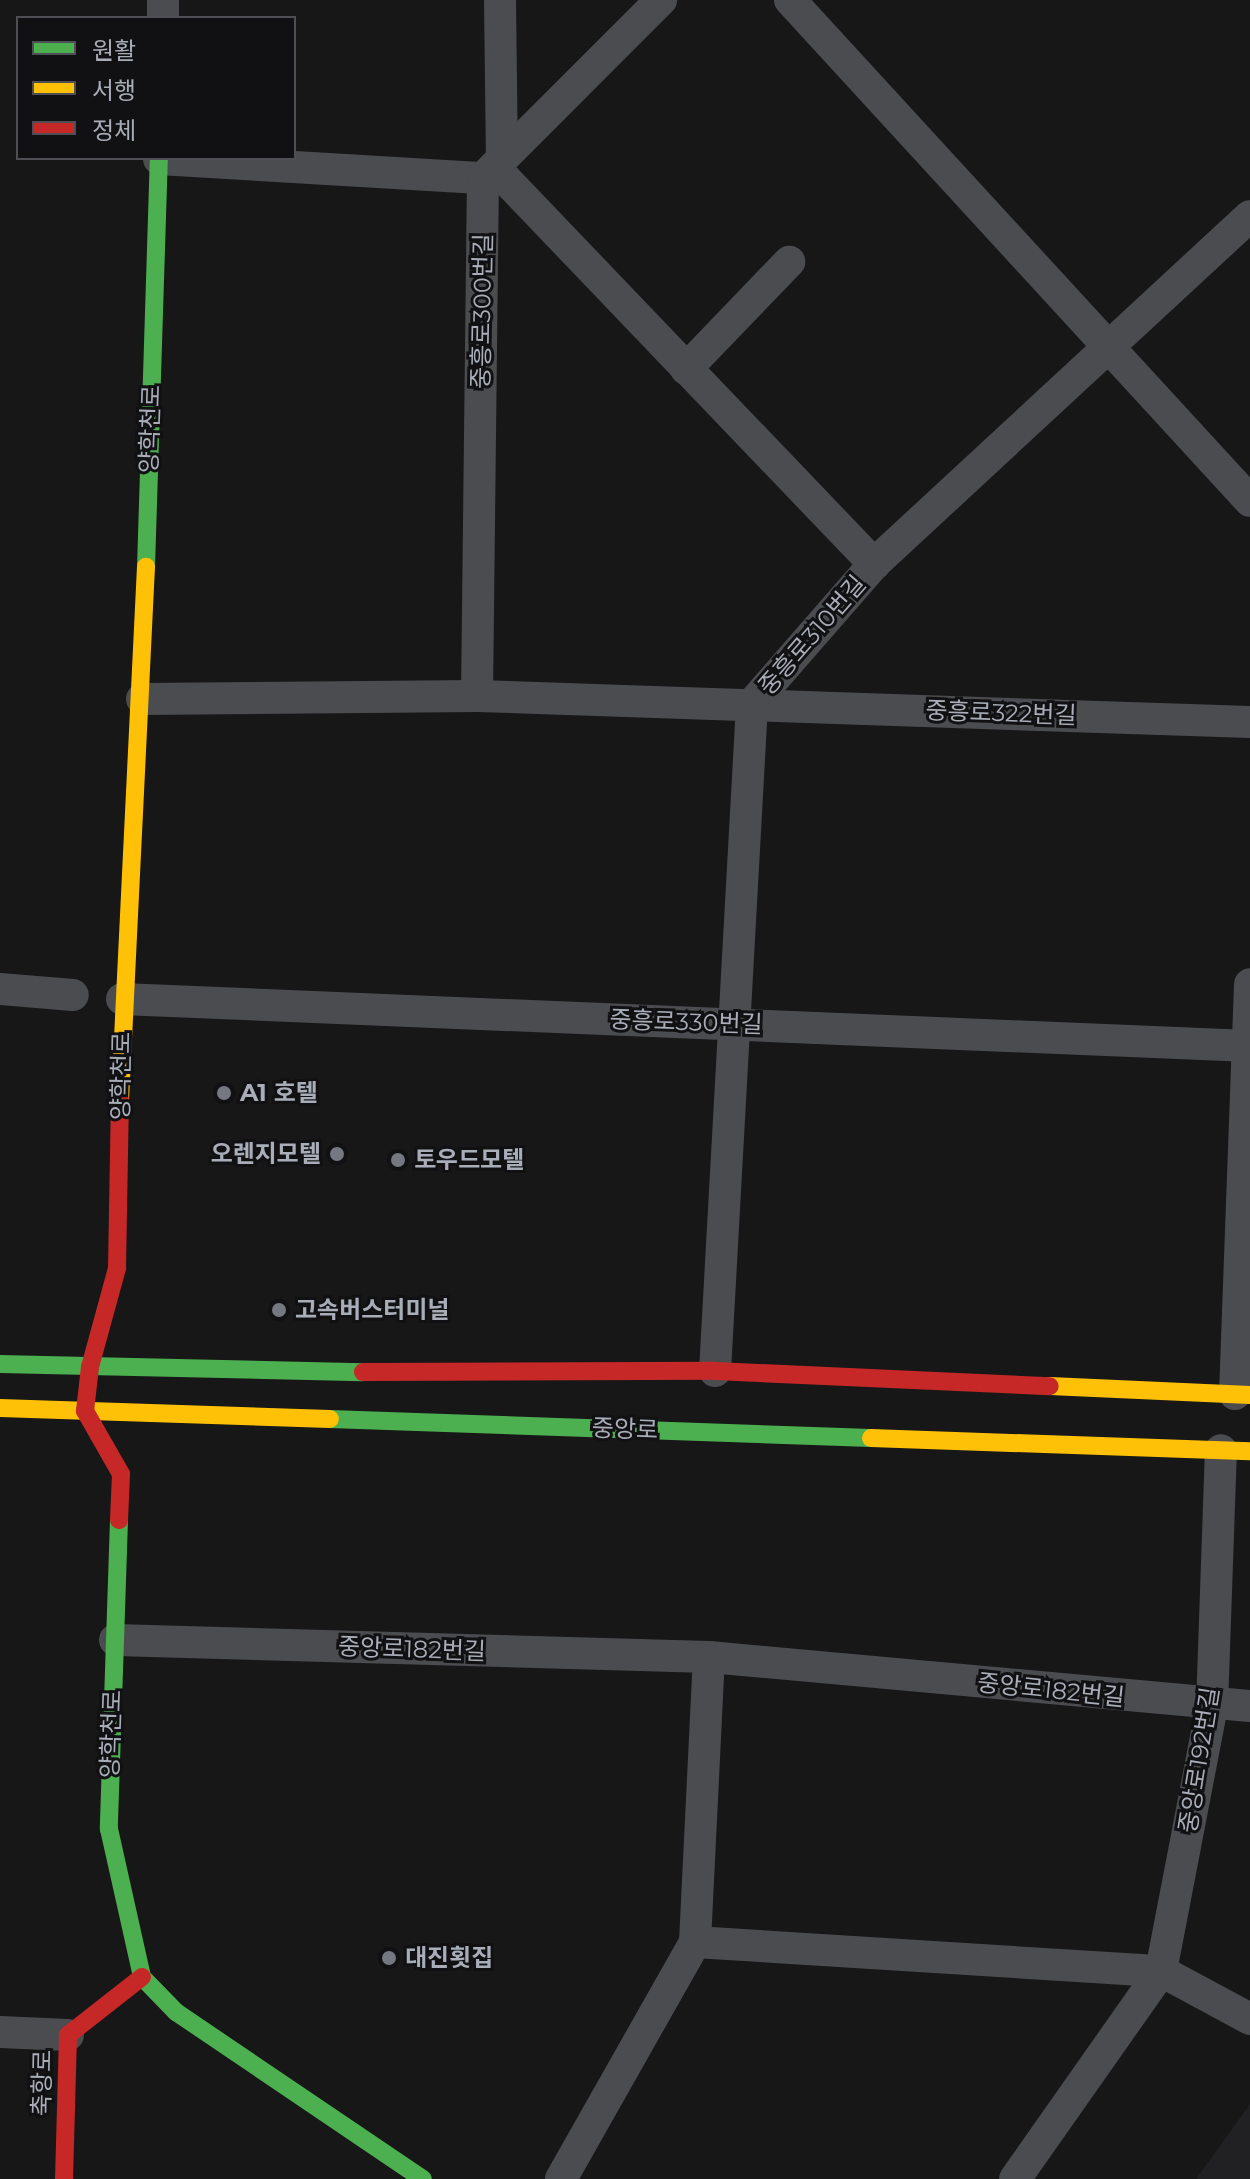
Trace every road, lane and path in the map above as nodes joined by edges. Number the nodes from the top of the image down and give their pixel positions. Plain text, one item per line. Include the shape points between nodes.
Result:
1 (500, 0) edge
2 (661, 0) edge
3 (790, 0) edge
4 (159, 160) edge
5 (226, 160) edge
6 (493, 168) junction
7 (1250, 216) edge
8 (789, 262) dead end
9 (1109, 348) junction
10 (686, 369) junction
11 (1250, 501) edge
12 (874, 564) junction
13 (477, 696) junction
14 (142, 699) junction
15 (752, 704) junction
16 (1250, 722) edge
17 (1250, 984) edge
18 (0, 989) edge
19 (73, 995) dead end
20 (122, 999) junction
21 (730, 1023) junction
22 (1248, 1046) edge
23 (0, 1364) edge
24 (90, 1367) junction
25 (715, 1371) junction
26 (1242, 1394) edge
27 (0, 1408) edge
28 (85, 1411) junction
29 (1236, 1451) edge
30 (115, 1640) junction
31 (709, 1657) junction
32 (1212, 1706) junction
33 (1250, 1706) edge
34 (695, 1942) junction
35 (1161, 1971) junction
36 (142, 1977) junction
37 (1250, 2019) edge
38 (0, 2032) edge
39 (68, 2035) junction
40 (64, 2179) edge
41 (423, 2179) edge
42 (561, 2179) edge
43 (1015, 2179) edge

1 - 6 street, 중흥로300번길
2 - 6 street
3 - 9 street
4 - 14 main road, 양학천로
5 - 6 street
6 - 10 street
6 - 13 street, 중흥로300번길
7 - 9 street, 중흥로310번길
8 - 10 street
9 - 11 street
9 - 12 street, 중흥로310번길
10 - 12 street
12 - 15 street, 중흥로310번길
13 - 14 street, 중흥로310번길
13 - 15 street, 중흥로310번길
14 - 20 main road, 양학천로
15 - 16 street, 중흥로322번길
15 - 21 street
17 - 22 street
18 - 19 street
20 - 21 street, 중흥로330번길
20 - 24 main road, 양학천로 via 117,1268
21 - 22 street, 중흥로330번길
21 - 25 street
22 - 26 street
23 - 24 main road
24 - 25 main road via 191,1372
24 - 28 main road, 양학천로
25 - 26 main road
27 - 28 main road, 중앙로
28 - 29 main road, 중앙로
28 - 30 main road, 양학천로 via 121,1474
29 - 32 street, 중앙로192번길
30 - 31 street, 중앙로182번길
30 - 36 main road, 양학천로 via 109,1829
31 - 32 street, 중앙로182번길
31 - 34 street
32 - 33 street, 중앙로182번길
32 - 35 street, 중앙로192번길
34 - 35 street
34 - 42 street
35 - 37 street
35 - 43 street, 중앙로192번길
36 - 39 main road, 축항로
36 - 41 main road via 176,2012
38 - 39 street
39 - 40 main road, 축항로

